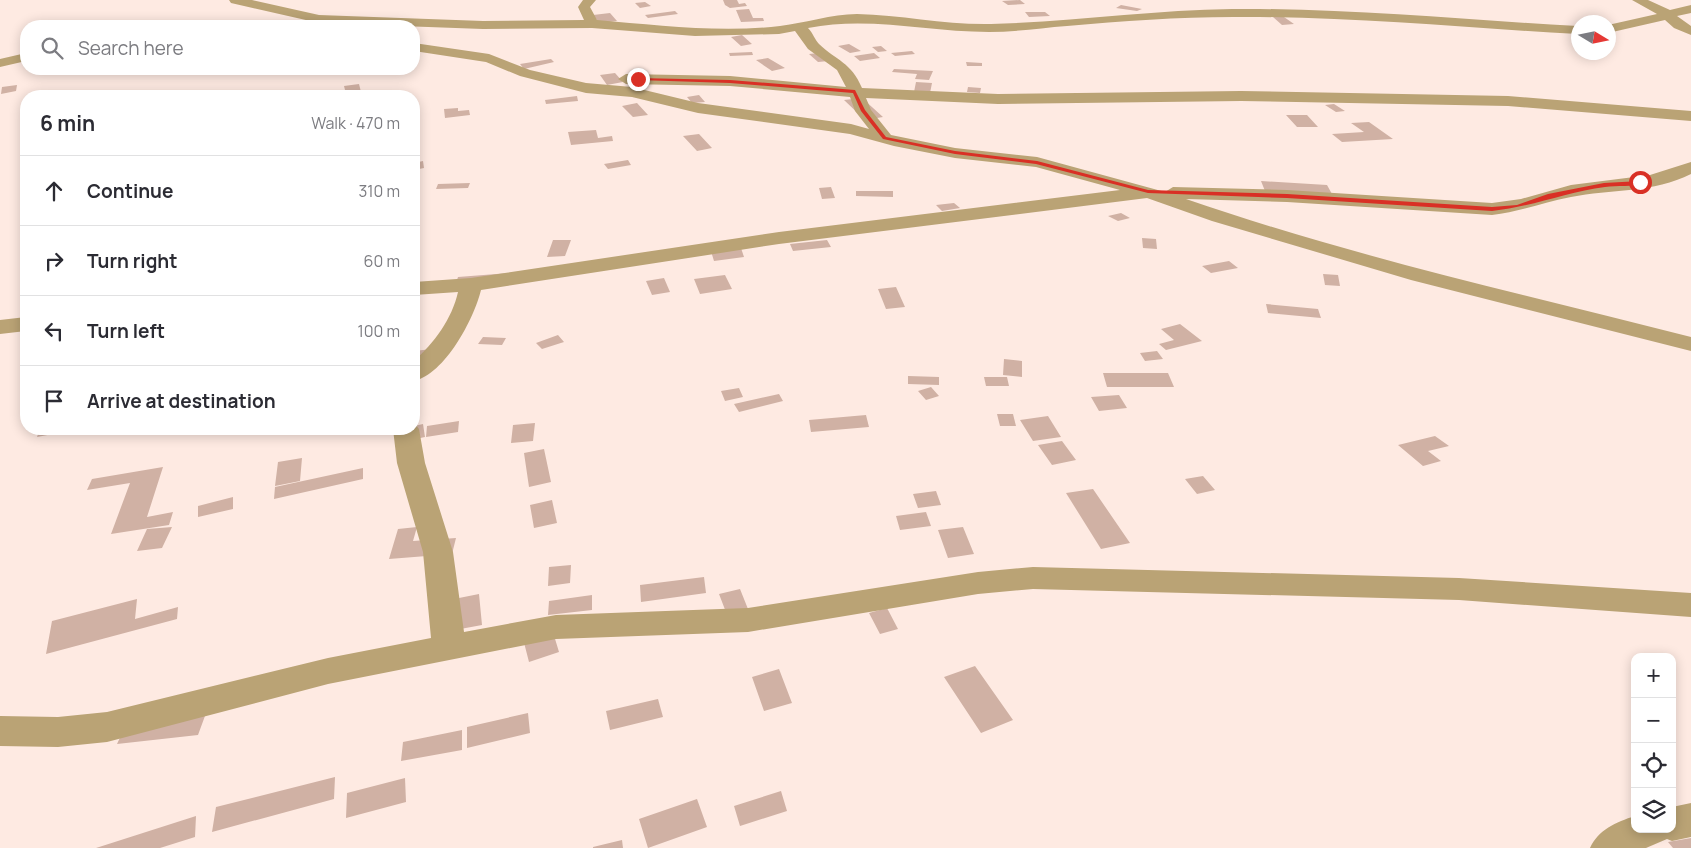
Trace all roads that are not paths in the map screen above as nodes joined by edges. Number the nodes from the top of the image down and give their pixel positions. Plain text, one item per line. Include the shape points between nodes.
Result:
1 (235, 0) edge
2 (590, 0) edge
3 (1638, 0) edge
4 (1150, 2) dead end
5 (867, 6) dead end
6 (1691, 8) edge
7 (1666, 13) junction
8 (1155, 16) junction
9 (834, 19) junction
10 (314, 20) edge
11 (420, 24) edge
12 (592, 24) junction
13 (798, 26) junction
14 (1616, 28) edge
15 (1571, 30) edge
16 (1691, 31) edge
17 (420, 48) edge
18 (20, 58) edge
19 (0, 63) edge
20 (543, 78) junction
21 (855, 92) junction
22 (1691, 116) edge
23 (885, 138) junction
24 (1691, 167) edge
25 (1148, 192) junction
26 (471, 285) junction
27 (420, 288) edge
28 (20, 325) edge
29 (0, 327) edge
30 (1691, 344) edge
31 (420, 368) edge
32 (407, 435) edge
33 (1691, 605) edge
34 (449, 646) junction
35 (0, 731) edge
36 (1691, 820) edge
37 (1676, 823) edge
38 (1637, 833) edge
39 (1610, 848) edge

1 - 10 street
2 - 12 street via 584,7
3 - 7 street
4 - 8 street
5 - 9 street
6 - 7 street
7 - 14 street
7 - 16 street
8 - 9 street via 989,28 882,19
8 - 15 street via 1232,13 1368,15
9 - 13 street
11 - 12 street
12 - 13 street via 696,32 752,32
13 - 21 street via 813,46 849,75
17 - 20 street via 490,58
18 - 19 street
20 - 21 street via 721,81
20 - 23 street via 586,88 653,96 698,108 851,129
21 - 22 street via 998,99 1231,96 1508,101
21 - 23 street via 863,111
23 - 25 street via 955,152 1037,162
24 - 25 street via 1671,176 1604,185 1548,196 1518,207 1492,209 1287,196
25 - 26 street via 779,238
25 - 30 street via 1219,217 1419,275
26 - 27 street
26 - 31 street via 464,308 442,347
28 - 29 street
32 - 34 street via 410,463 438,552
33 - 34 street via 1459,589 1033,578 968,584 748,620 556,627
34 - 35 street via 328,671 106,727 58,732
36 - 37 street
38 - 39 street

